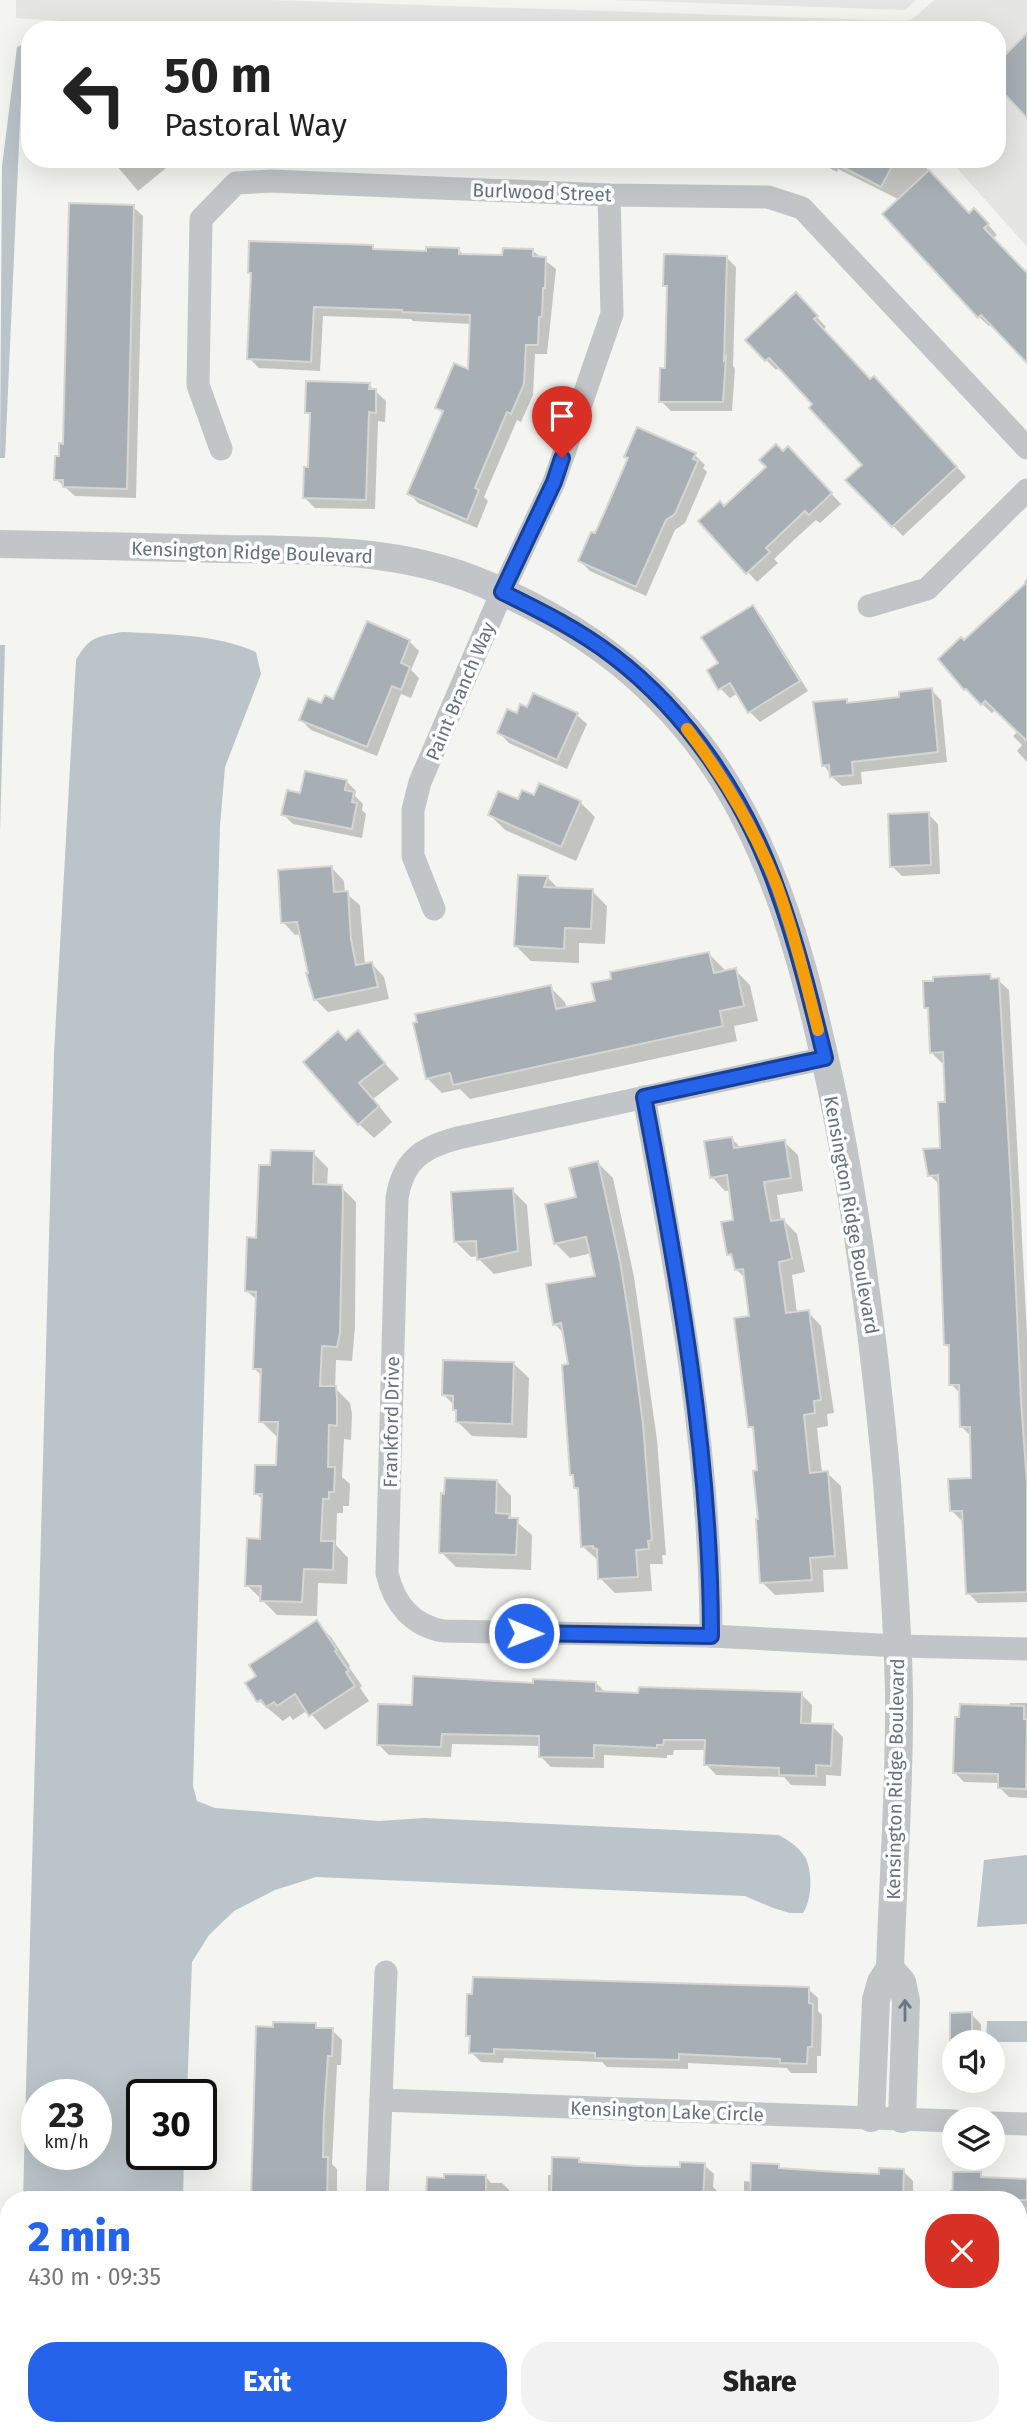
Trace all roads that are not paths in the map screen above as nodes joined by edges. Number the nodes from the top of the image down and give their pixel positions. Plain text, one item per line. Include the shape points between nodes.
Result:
1 (609, 195) junction
2 (1027, 448) edge
3 (221, 449) dead end
4 (1027, 489) edge
5 (0, 544) edge
6 (502, 592) junction
7 (869, 606) dead end
8 (434, 909) dead end
9 (825, 1058) junction
10 (644, 1097) junction
11 (711, 1636) junction
12 (898, 1646) junction
13 (1027, 1649) edge
14 (890, 1968) junction
15 (386, 1972) dead end
16 (381, 2100) junction
17 (871, 2118) junction
18 (902, 2119) junction
19 (942, 2121) edge
20 (1005, 2123) edge
21 (1027, 2124) edge
22 (377, 2191) edge

1 - 2 street, Burlwood Street via 768,197 802,208
1 - 3 street, Burlwood Street via 236,183 201,219 198,385
1 - 6 street, Paint Branch Way via 612,314 554,482
4 - 7 street via 927,589
5 - 6 street, Kensington Ridge Boulevard via 324,550 420,563
6 - 8 street, Paint Branch Way via 420,782 413,810 413,856
6 - 9 street, Kensington Ridge Boulevard via 564,623 612,655 660,699 705,753 745,818 777,886
9 - 10 street, Frankford Drive
9 - 12 street, Kensington Ridge Boulevard via 873,1340
10 - 11 street via 682,1298 699,1431
10 - 11 street, Frankford Drive via 448,1141 420,1153 401,1177 387,1573 401,1606 431,1629
11 - 12 street, Frankford Drive
12 - 13 street
12 - 14 street, Kensington Ridge Boulevard
14 - 17 street, Kensington Ridge Boulevard via 876,2000
18 -> 14 street, Kensington Ridge Boulevard via 906,2001 902,1982
15 - 16 street
16 - 17 street, Kensington Lake Circle
16 - 22 street
17 - 18 street, Kensington Lake Circle
18 - 19 street, Kensington Lake Circle
20 - 21 street

